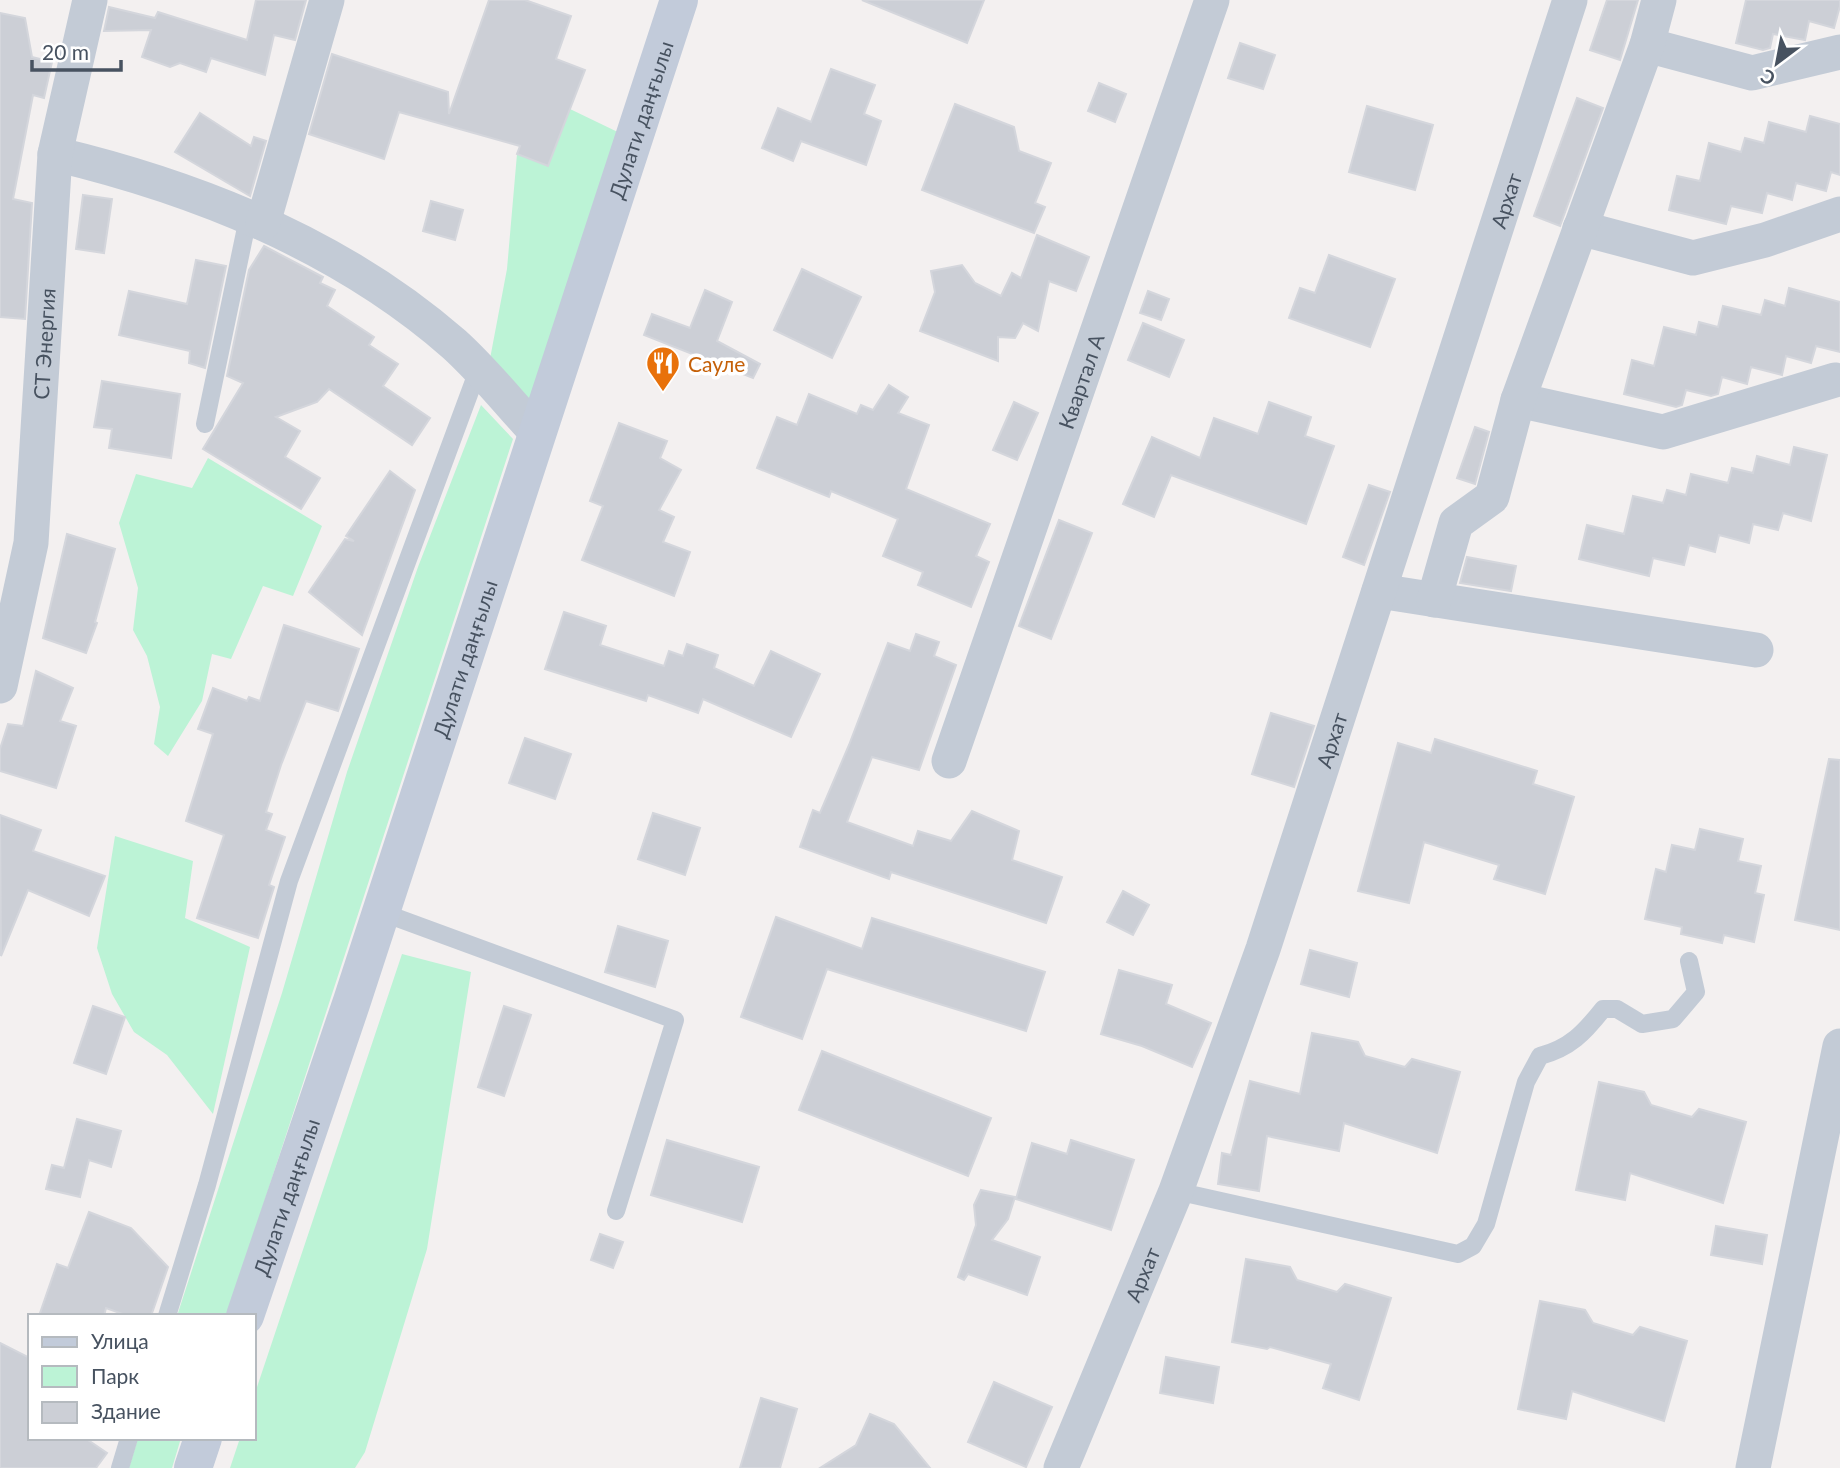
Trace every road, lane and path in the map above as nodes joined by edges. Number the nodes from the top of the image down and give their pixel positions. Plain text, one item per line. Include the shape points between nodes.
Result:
1 (90, 0) edge
2 (327, 0) edge
3 (679, 0) edge
4 (1212, 0) edge
5 (1570, 0) edge
6 (1659, 0) edge
7 (1647, 45) junction
8 (1840, 52) edge
9 (55, 154) junction
10 (1840, 214) edge
11 (256, 220) junction
12 (1580, 228) junction
13 (478, 370) junction
14 (1835, 380) dead end
15 (1518, 400) junction
16 (205, 424) dead end
17 (537, 433) junction
18 (1378, 591) junction
19 (1434, 600) junction
20 (1756, 650) dead end
21 (0, 687) edge
22 (948, 761) dead end
23 (381, 912) junction
24 (1689, 961) dead end
25 (1840, 1046) edge
26 (1176, 1191) junction
27 (616, 1211) dead end
28 (168, 1314) edge
29 (245, 1314) edge
30 (128, 1440) edge
31 (202, 1440) edge
32 (120, 1468) edge
33 (193, 1468) edge
34 (1061, 1468) edge
35 (1754, 1468) edge

1 - 9 street, СТ Энергия
2 - 11 street
3 - 17 main road, Дулати даңғылы
4 - 22 street, Квартал А
5 - 18 street, Архат
6 - 7 street
7 - 8 street via 1752,73
7 - 12 street
9 - 11 street via 130,172
9 - 21 street, СТ Энергия via 31,542
10 - 12 street via 1693,258
11 - 13 street via 369,279 454,345
11 - 16 lane
12 - 15 street
13 - 17 street
13 - 28 lane via 289,881
14 - 15 street via 1663,432
15 - 19 street via 1492,497 1456,523
17 - 23 main road, Дулати даңғылы
18 - 19 street
18 - 26 street, Архат via 1263,948
19 - 20 street
23 - 27 lane via 676,1020
23 - 29 main road, Дулати даңғылы
24 - 26 lane via 1696,992 1673,1019 1642,1024 1617,1009 1603,1009 1579,1039 1540,1056 1526,1082 1486,1224 1473,1246 1458,1254
25 - 35 street
26 - 34 street, Архат
30 - 32 lane
31 - 33 main road

